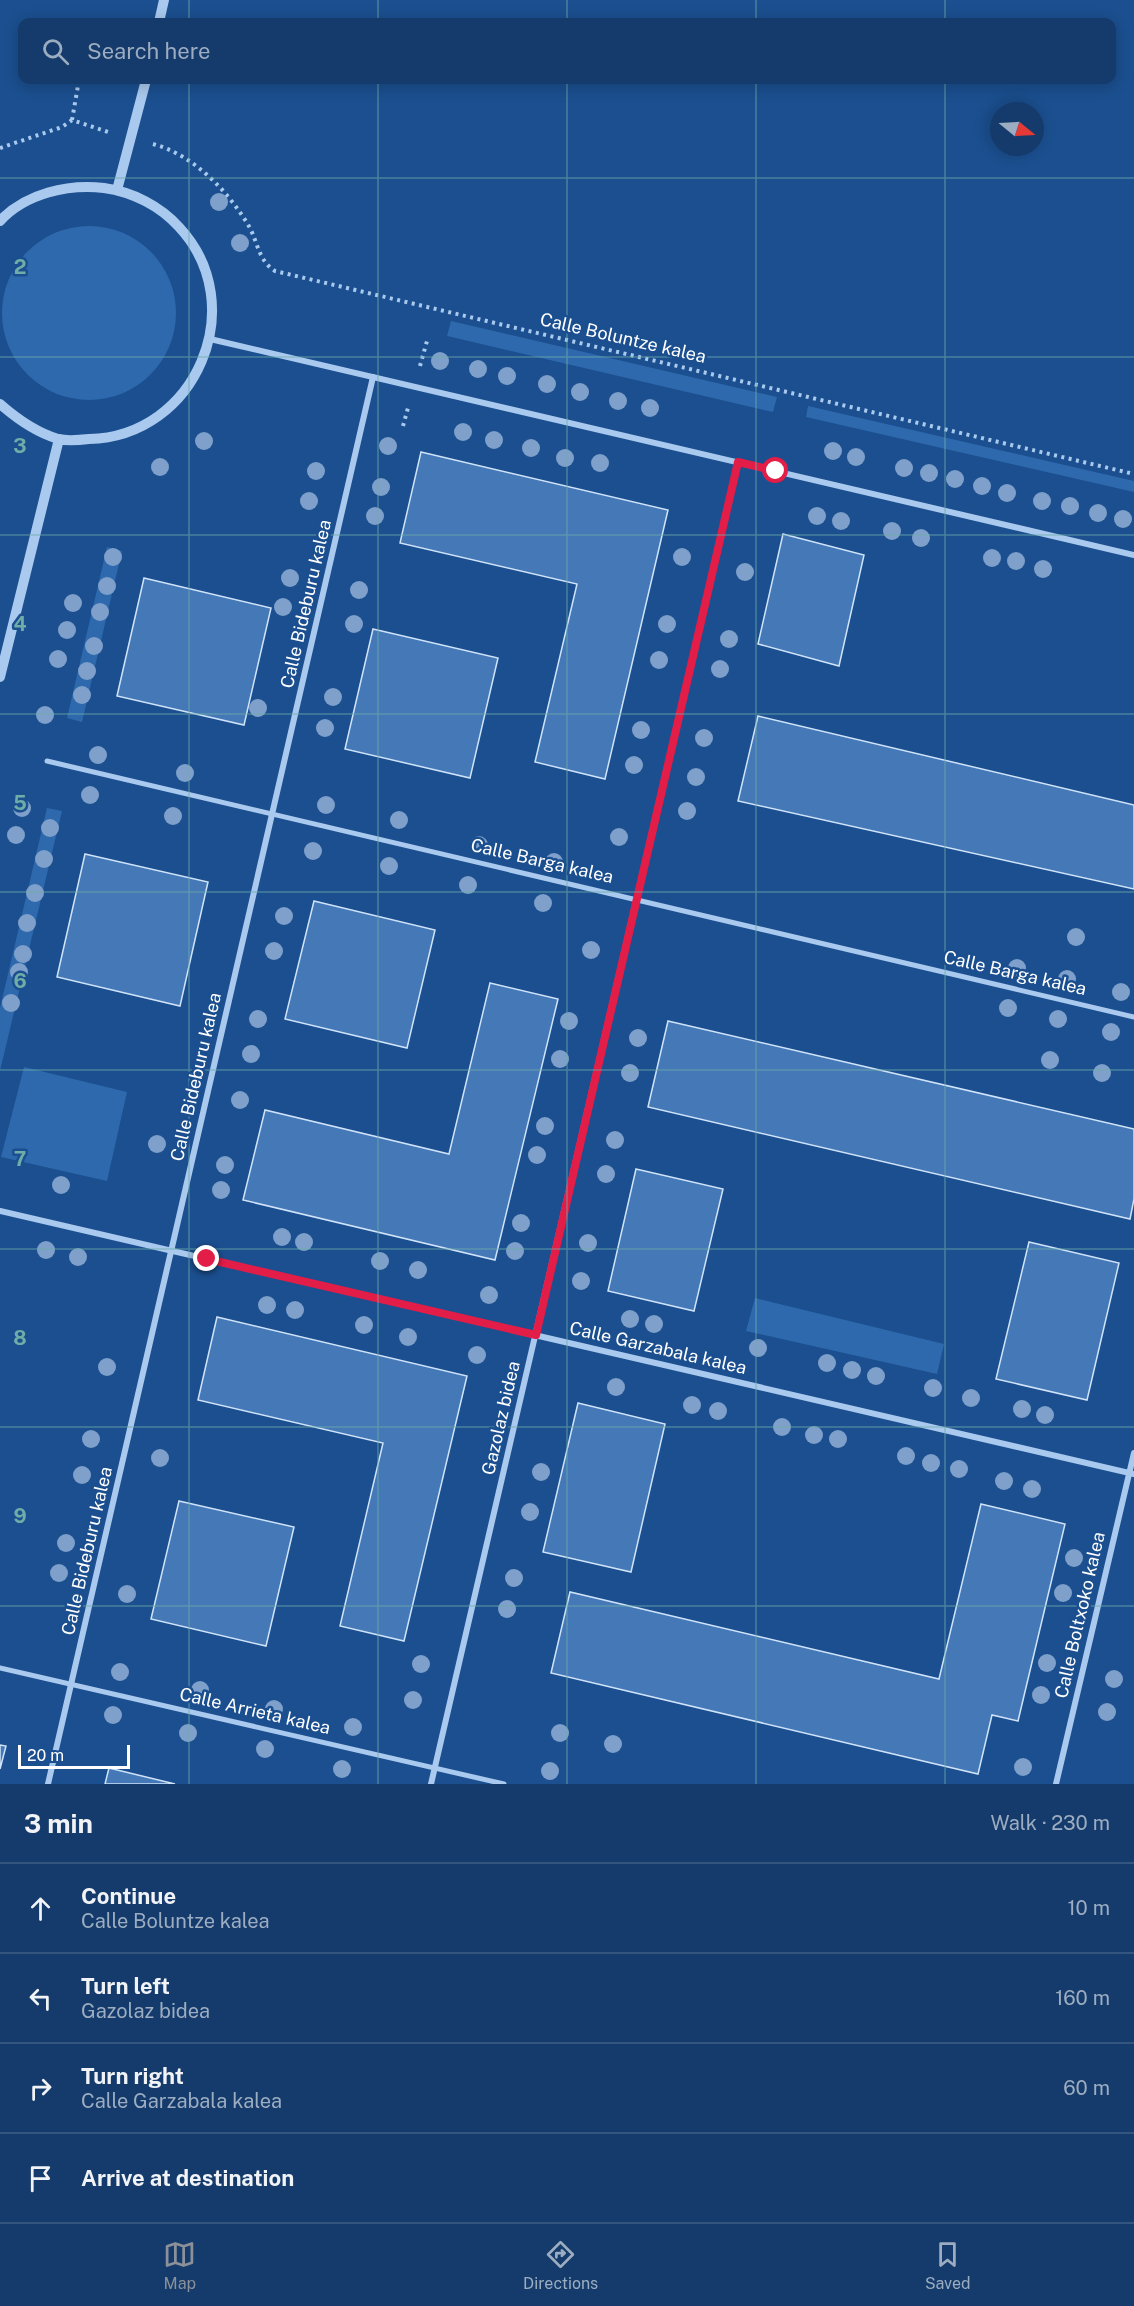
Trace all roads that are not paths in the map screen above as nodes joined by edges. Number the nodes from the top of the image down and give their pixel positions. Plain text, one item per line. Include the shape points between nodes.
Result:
1 (164, 0) edge
2 (160, 18) edge
3 (145, 84) edge
4 (117, 190) junction
5 (0, 221) edge
6 (210, 339) junction
7 (373, 377) junction
8 (0, 404) edge
9 (59, 439) junction
10 (738, 462) junction
11 (1134, 555) edge
12 (0, 677) edge
13 (47, 761) dead end
14 (272, 813) junction
15 (636, 899) junction
16 (1134, 1017) edge
17 (0, 1210) edge
18 (172, 1250) junction
19 (536, 1335) junction
20 (1134, 1453) edge
21 (1132, 1474) edge
22 (0, 1668) edge
23 (72, 1684) junction
24 (435, 1768) junction
25 (48, 1784) edge
26 (431, 1784) edge
27 (504, 1784) edge
28 (1056, 1784) edge

1 - 2 street
3 - 4 street
4 - 5 street via 84,186 47,192 25,202
4 - 6 street via 153,205 188,237 209,281 213,311
6 - 7 street
6 - 9 street via 197,376 170,408 121,435
7 - 10 street
7 - 14 street, Calle Bideburu kalea
8 - 9 street via 19,421
9 - 12 street
10 - 11 street
10 - 15 street, Gazolaz bidea
13 - 14 street, Calle Barga kalea
14 - 15 street, Calle Barga kalea
14 - 18 street, Calle Bideburu kalea
15 - 16 street, Calle Barga kalea
15 - 19 street, Gazolaz bidea
17 - 18 street, Calle Garzabala kalea
18 - 19 street, Calle Garzabala kalea
18 - 23 street, Calle Bideburu kalea
19 - 21 street, Calle Garzabala kalea
19 - 24 street, Gazolaz bidea
20 - 21 street, Calle Boltxoko kalea
21 - 28 street, Calle Boltxoko kalea
22 - 23 street, Calle Arrieta kalea
23 - 24 street, Calle Arrieta kalea
23 - 25 street, Calle Bideburu kalea
24 - 26 street, Gazolaz bidea
24 - 27 street, Calle Arrieta kalea

